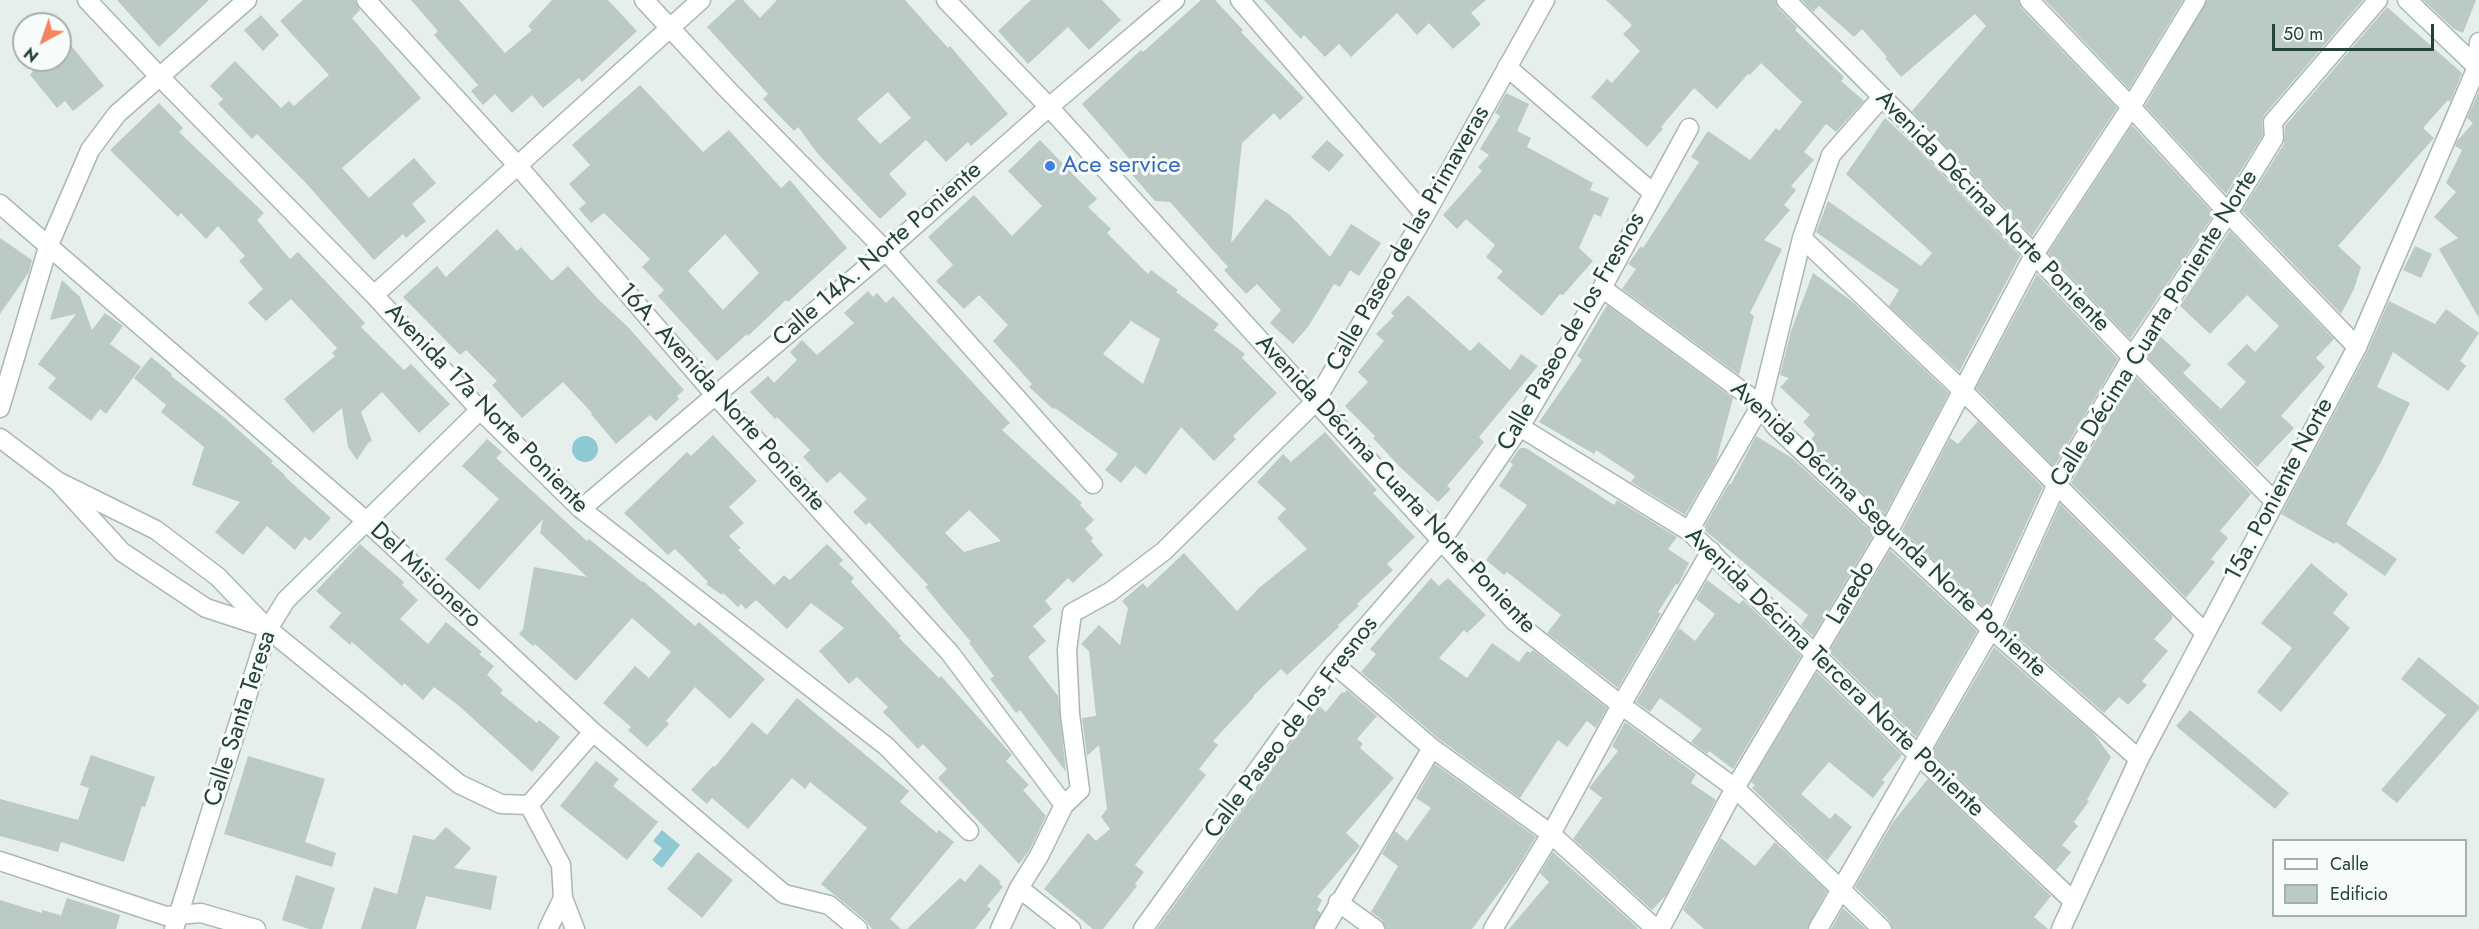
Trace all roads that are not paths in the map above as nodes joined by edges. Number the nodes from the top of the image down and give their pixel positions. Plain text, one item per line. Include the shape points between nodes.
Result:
1 (87, 0) edge
2 (247, 0) edge
3 (366, 0) edge
4 (644, 0) edge
5 (701, 0) edge
6 (946, 0) edge
7 (1175, 0) edge
8 (1240, 0) edge
9 (1545, 0) edge
10 (1786, 0) edge
11 (2029, 0) edge
12 (2196, 0) edge
13 (2378, 0) edge
14 (2407, 0) edge
15 (669, 28) junction
16 (2479, 42) edge
17 (1507, 67) junction
18 (2477, 67) junction
19 (159, 76) junction
20 (1882, 97) junction
21 (2131, 106) junction
22 (1049, 107) junction
23 (1689, 128) dead end
24 (518, 166) junction
25 (1653, 193) junction
26 (0, 204) edge
27 (2228, 213) junction
28 (1425, 215) junction
29 (1802, 238) junction
30 (48, 247) junction
31 (886, 251) junction
32 (2035, 253) junction
33 (1602, 288) junction
34 (374, 295) junction
35 (2357, 347) junction
36 (2132, 357) junction
37 (1964, 392) junction
38 (715, 395) junction
39 (1316, 402) junction
40 (1761, 405) junction
41 (0, 408) edge
42 (480, 410) junction
43 (1520, 427) junction
44 (0, 438) edge
45 (57, 481) junction
46 (1093, 484) dead end
47 (2056, 486) junction
48 (2274, 501) junction
49 (581, 509) junction
50 (365, 520) junction
51 (1689, 531) junction
52 (1888, 532) junction
53 (1442, 540) junction
54 (1711, 551) junction
55 (268, 629) junction
56 (1991, 629) junction
57 (2204, 632) junction
58 (1816, 653) junction
59 (1334, 664) junction
60 (1622, 705) junction
61 (593, 732) junction
62 (1432, 748) junction
63 (1917, 754) junction
64 (2139, 759) junction
65 (1735, 788) junction
66 (530, 805) junction
67 (1064, 805) junction
68 (969, 831) dead end
69 (1551, 834) junction
70 (0, 861) edge
71 (1019, 888) junction
72 (1841, 891) junction
73 (563, 898) junction
74 (2072, 900) junction
75 (1338, 902) junction
76 (177, 922) edge
77 (256, 929) edge
78 (548, 929) edge
79 (575, 929) edge
80 (858, 929) edge
81 (1000, 929) edge
82 (1071, 929) edge
83 (1143, 929) edge
84 (1324, 929) edge
85 (1375, 929) edge
86 (1493, 929) edge
87 (1658, 929) edge
88 (1818, 929) edge
89 (1882, 929) edge
90 (2061, 929) edge

1 - 19 street, Avenida 17a Norte Poniente
2 - 19 street
3 - 24 street, 16A. Avenida Norte Poniente
4 - 15 street
5 - 15 street
6 - 22 street, Avenida Décima Cuarta Norte Poniente
7 - 22 street, Calle 14A. Norte Poniente
8 - 28 street
9 - 17 street, Calle Paseo de las Primaveras
10 - 20 street, Avenida Décima Norte Poniente
11 - 21 street
12 - 21 street, Laredo
13 - 27 street, Calle Décima Cuarta Poniente Norte via 2273,122 2274,138
14 - 18 street
15 - 24 street
15 - 31 street
16 - 18 street, 15a. Poniente Norte
17 - 25 street
17 - 28 street, Calle Paseo de las Primaveras
18 - 35 street, 15a. Poniente Norte
19 - 30 street via 117,114 90,150
19 - 34 street, Avenida 17a Norte Poniente
20 - 29 street via 1831,155
20 - 32 street, Avenida Décima Norte Poniente
21 - 27 street
21 - 32 street, Laredo
22 - 31 street, Calle 14A. Norte Poniente
22 - 39 street, Avenida Décima Cuarta Norte Poniente
23 - 25 street, Calle Paseo de los Fresnos
24 - 34 street
24 - 38 street, 16A. Avenida Norte Poniente
25 - 33 street, Calle Paseo de los Fresnos
26 - 30 street, Del Misionero
27 - 35 street
27 - 36 street, Calle Décima Cuarta Poniente Norte
28 - 39 street, Calle Paseo de las Primaveras
29 - 37 street
29 - 40 street
30 - 41 street
30 - 50 street, Del Misionero
31 - 38 street, Calle 14A. Norte Poniente
31 - 46 street
32 - 36 street, Avenida Décima Norte Poniente
32 - 37 street, Laredo
33 - 40 street, Avenida Décima Segunda Norte Poniente
33 - 43 street, Calle Paseo de los Fresnos
34 - 42 street, Avenida 17a Norte Poniente
35 - 48 street, 15a. Poniente Norte
36 - 47 street, Calle Décima Cuarta Poniente Norte
36 - 48 street, Avenida Décima Norte Poniente
37 - 47 street
37 - 52 street, Laredo
38 - 49 street, Calle 14A. Norte Poniente
38 - 67 street, 16A. Avenida Norte Poniente via 950,653
39 - 53 street, Avenida Décima Cuarta Norte Poniente
39 - 67 street, Calle Paseo de las Primaveras via 1164,551 1110,592 1072,613 1067,650 1080,790
40 - 51 street
40 - 52 street, Avenida Décima Segunda Norte Poniente via 1775,426
42 - 49 street, Avenida 17a Norte Poniente
42 - 50 street, Calle Santa Teresa
43 - 51 street, Avenida Décima Tercera Norte Poniente
43 - 53 street, Calle Paseo de los Fresnos
44 - 45 street
45 - 55 street via 156,530 218,577
45 - 55 street via 122,552 206,608
47 - 56 street, Calle Décima Cuarta Poniente Norte
47 - 57 street
48 - 57 street, 15a. Poniente Norte
49 - 68 street, Avenida 17a Norte Poniente via 886,746
50 - 55 street, Calle Santa Teresa via 286,600
50 - 61 street, Del Misionero
51 - 54 street, Avenida Décima Tercera Norte Poniente
52 - 56 street, Avenida Décima Segunda Norte Poniente
52 - 58 street, Laredo
53 - 59 street, Calle Paseo de los Fresnos
53 - 60 street, Avenida Décima Cuarta Norte Poniente via 1514,621
54 - 58 street, Avenida Décima Tercera Norte Poniente
54 - 60 street
55 - 66 street via 459,783 501,804
55 - 76 street, Calle Santa Teresa
56 - 63 street, Calle Décima Cuarta Poniente Norte
56 - 64 street, Avenida Décima Segunda Norte Poniente
57 - 64 street, 15a. Poniente Norte
58 - 63 street, Avenida Décima Tercera Norte Poniente
58 - 65 street, Laredo
59 - 62 street
59 - 83 street, Calle Paseo de los Fresnos
60 - 65 street, Avenida Décima Cuarta Norte Poniente
60 - 69 street
61 - 66 street
61 - 80 street, Del Misionero via 784,894 829,905
62 - 69 street
62 - 75 street
63 - 72 street, Calle Décima Cuarta Poniente Norte
63 - 74 street, Avenida Décima Tercera Norte Poniente
64 - 74 street, 15a. Poniente Norte
65 - 72 street, Avenida Décima Cuarta Norte Poniente
65 - 87 street, Laredo
66 - 73 street via 561,865
67 - 71 street, Calle Paseo de las Primaveras
69 - 86 street
69 - 87 street
70 - 76 street
71 - 81 street, Calle Paseo de las Primaveras
71 - 82 street
72 - 88 street, Calle Décima Cuarta Poniente Norte
72 - 89 street, Avenida Décima Cuarta Norte Poniente
73 - 78 street
73 - 79 street
74 - 90 street, 15a. Poniente Norte
75 - 84 street
75 - 85 street
76 - 77 street via 201,913

